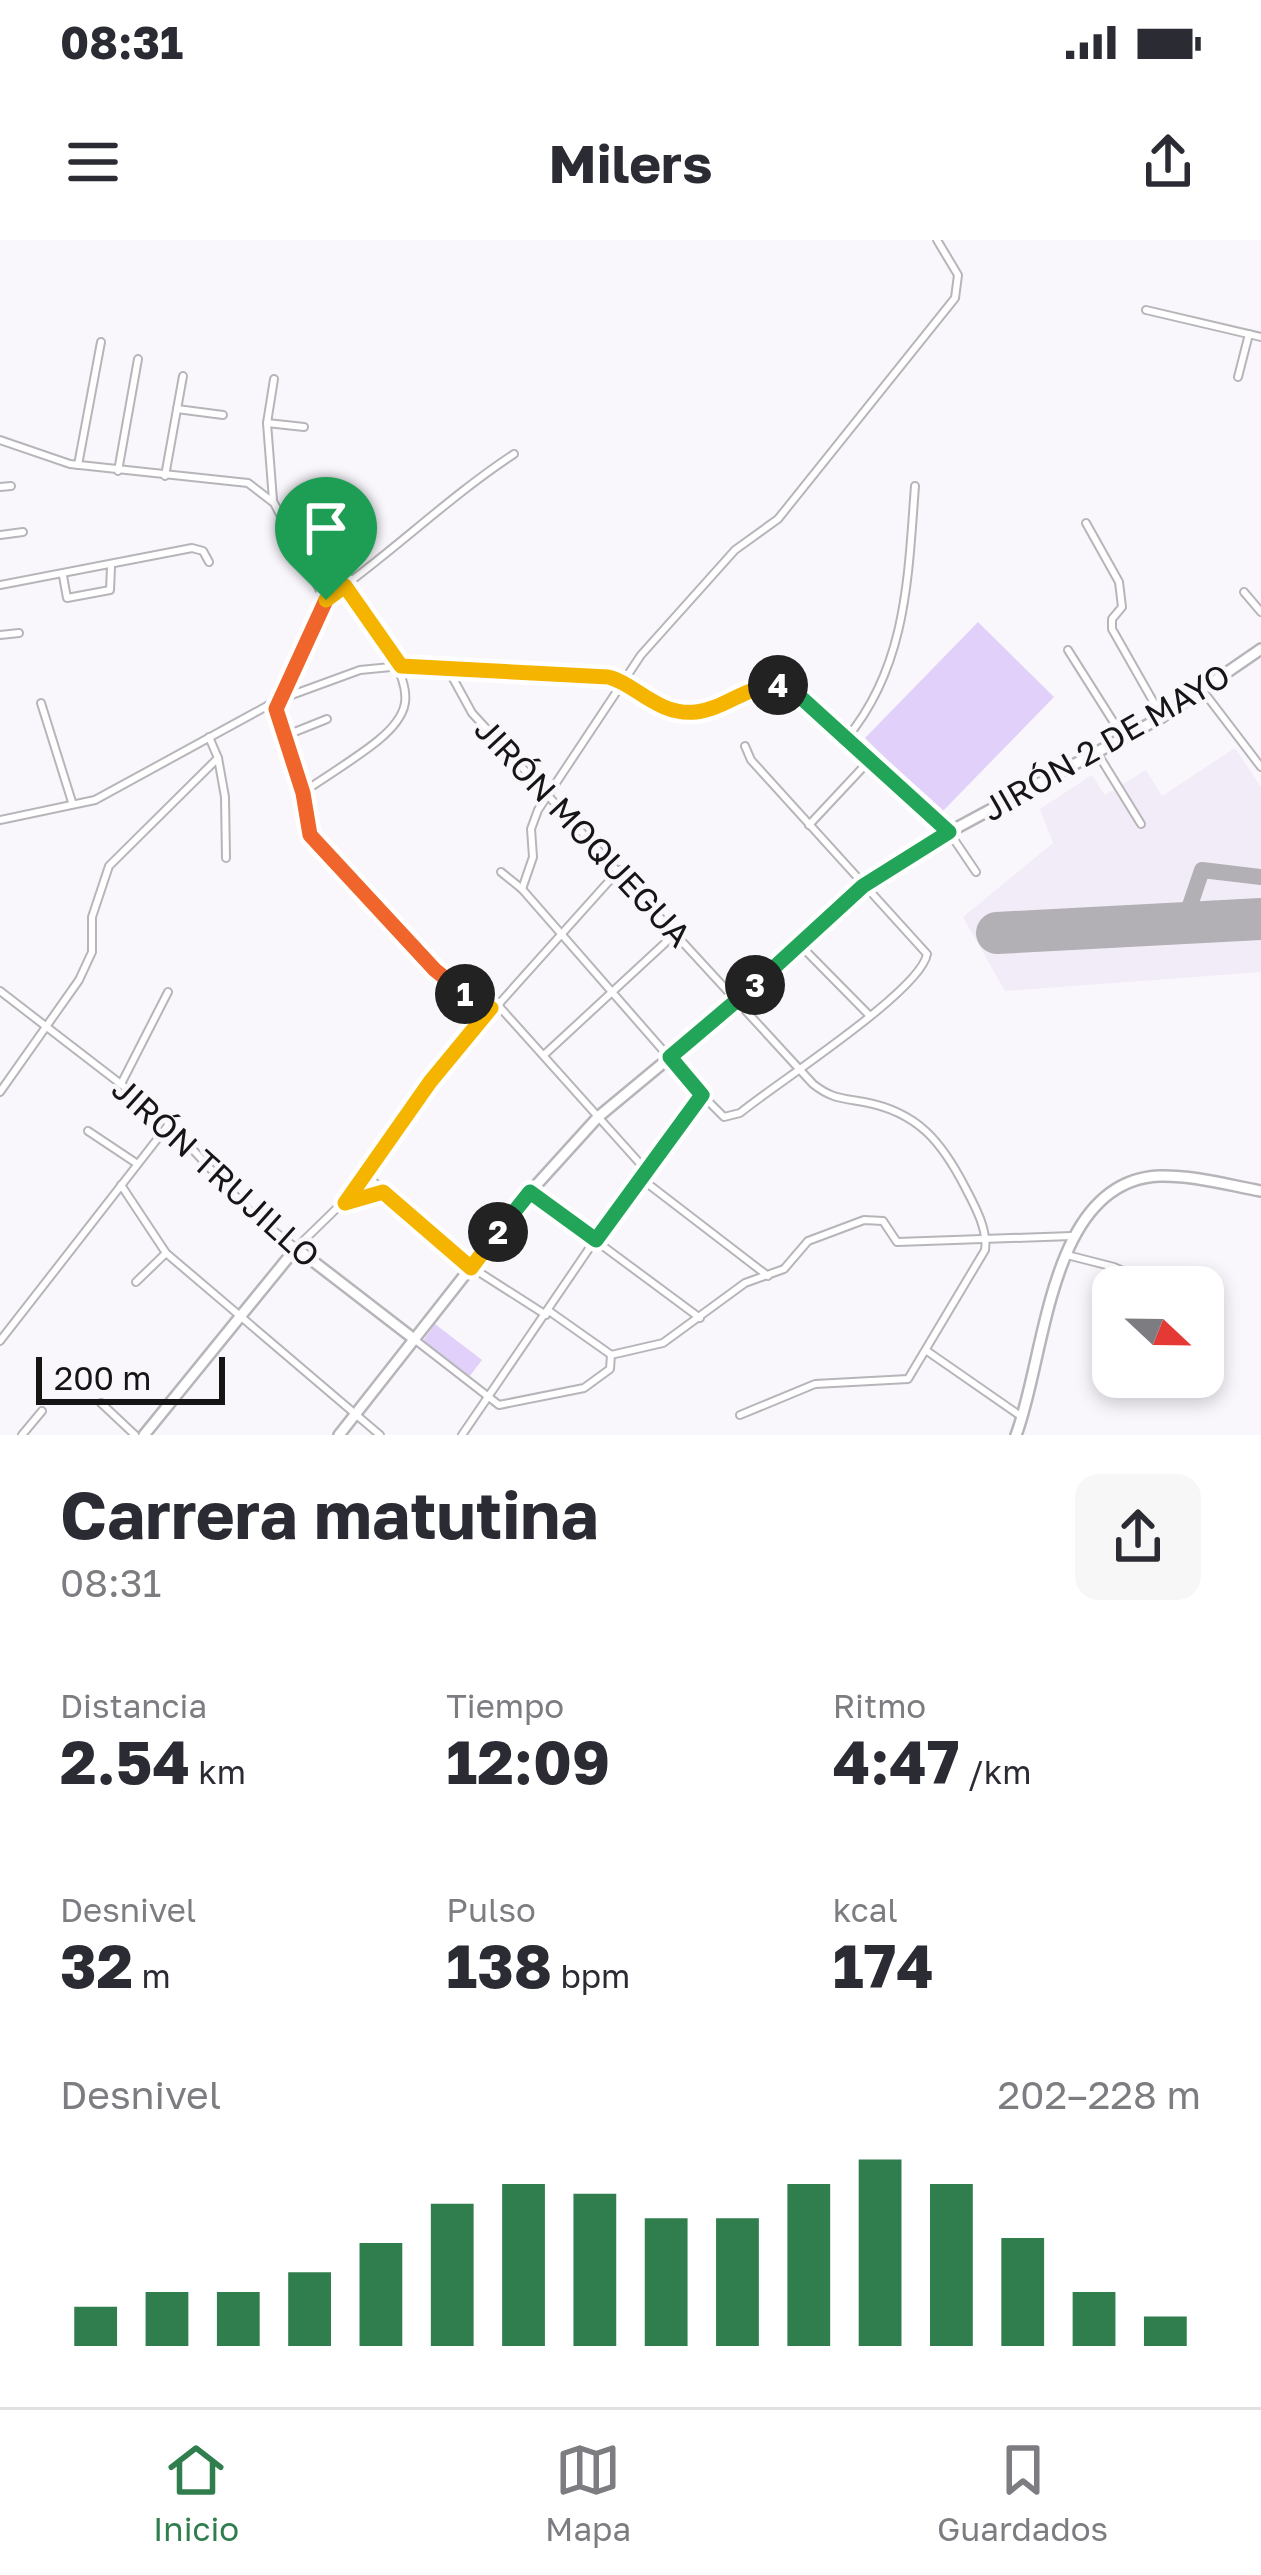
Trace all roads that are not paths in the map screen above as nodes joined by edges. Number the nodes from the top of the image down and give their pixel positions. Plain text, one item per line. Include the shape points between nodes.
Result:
1 (937, 240) edge
2 (1146, 310) dead end
3 (1249, 334) junction
4 (1261, 337) edge
5 (100, 342) dead end
6 (138, 359) dead end
7 (183, 376) dead end
8 (1238, 376) dead end
9 (274, 379) dead end
10 (177, 409) junction
11 (223, 415) dead end
12 (267, 423) junction
13 (304, 427) dead end
14 (0, 440) edge
15 (514, 454) dead end
16 (78, 465) junction
17 (118, 471) junction
18 (165, 476) junction
19 (267, 477) junction
20 (11, 486) dead end
21 (915, 486) dead end
22 (0, 487) edge
23 (256, 487) junction
24 (274, 503) junction
25 (1086, 523) dead end
26 (23, 532) dead end
27 (0, 535) edge
28 (209, 562) dead end
29 (111, 566) junction
30 (63, 576) junction
31 (0, 585) edge
32 (345, 586) junction
33 (1244, 592) dead end
34 (326, 600) junction
35 (1261, 612) edge
36 (19, 633) dead end
37 (0, 635) edge
38 (1261, 649) edge
39 (1068, 650) dead end
40 (401, 666) junction
41 (449, 671) junction
42 (622, 680) junction
43 (1203, 692) junction
44 (278, 700) junction
45 (41, 703) dead end
46 (1162, 717) junction
47 (327, 718) dead end
48 (286, 735) junction
49 (209, 737) junction
50 (1123, 737) junction
51 (846, 739) junction
52 (745, 746) dead end
53 (1096, 751) junction
54 (218, 758) junction
55 (868, 761) junction
56 (1261, 766) edge
57 (303, 793) junction
58 (548, 793) junction
59 (73, 804) junction
60 (0, 820) edge
61 (1141, 824) dead end
62 (809, 825) junction
63 (949, 832) junction
64 (226, 858) dead end
65 (620, 870) junction
66 (501, 872) dead end
67 (976, 872) dead end
68 (863, 886) junction
69 (522, 889) junction
70 (559, 932) junction
71 (677, 932) junction
72 (798, 944) junction
73 (611, 989) junction
74 (0, 991) edge
75 (168, 992) dead end
76 (739, 1000) junction
77 (494, 1005) junction
78 (870, 1016) junction
79 (45, 1029) junction
80 (545, 1054) junction
81 (670, 1057) junction
82 (800, 1066) junction
83 (122, 1084) junction
84 (0, 1092) edge
85 (702, 1095) junction
86 (598, 1117) junction
87 (169, 1124) junction
88 (88, 1131) dead end
89 (136, 1163) junction
90 (641, 1173) junction
91 (367, 1176) junction
92 (121, 1185) junction
93 (1261, 1191) edge
94 (383, 1192) junction
95 (530, 1192) junction
96 (345, 1203) junction
97 (1072, 1236) junction
98 (987, 1239) junction
99 (596, 1240) junction
100 (296, 1248) junction
101 (166, 1253) junction
102 (1067, 1255) junction
103 (1110, 1266) edge
104 (471, 1268) junction
105 (767, 1276) junction
106 (136, 1282) dead end
107 (548, 1313) junction
108 (241, 1318) junction
109 (701, 1319) junction
110 (414, 1339) junction
111 (0, 1341) edge
112 (927, 1351) junction
113 (611, 1355) junction
114 (488, 1399) junction
115 (101, 1403) dead end
116 (42, 1411) dead end
117 (740, 1414) dead end
118 (355, 1415) junction
119 (1023, 1417) junction
120 (22, 1435) edge
121 (135, 1435) edge
122 (144, 1435) edge
123 (339, 1435) edge
124 (380, 1435) edge
125 (462, 1435) edge
126 (1016, 1435) edge

1 - 42 street via 958,275 943,316 778,519 701,585
2 - 3 street
3 - 4 street
3 - 8 street
5 - 16 street
6 - 17 street
7 - 10 street
9 - 12 street
10 - 11 street
10 - 18 street
12 - 13 street
12 - 19 street
14 - 16 street
15 - 32 street
16 - 17 street
17 - 18 street
18 - 23 street
19 - 23 street
19 - 24 street
20 - 22 street
21 - 51 street via 896,655 878,697
23 - 24 street
24 - 34 street
25 - 46 street via 1119,582 1122,607 1112,629
26 - 27 street
28 - 29 street via 195,547
29 - 30 street
29 - 30 street via 110,590 76,601 67,598
30 - 31 street
32 - 34 street
32 - 40 street
33 - 35 street
34 - 44 street
36 - 37 street
38 - 43 main road, JIRÓN 2 DE MAYO
39 - 50 street
40 - 41 street
40 - 44 street via 360,670
40 - 57 street via 407,683 400,722
41 - 42 street
41 - 58 street, JIRÓN MOQUEGUA via 472,713
42 - 51 street via 644,700 688,712 784,686
42 - 58 street
43 - 46 main road, JIRÓN 2 DE MAYO
43 - 56 street
44 - 48 street
44 - 49 street
45 - 59 street
46 - 50 main road, JIRÓN 2 DE MAYO
47 - 48 street
48 - 57 street
49 - 54 street
49 - 59 street via 95,800
50 - 53 main road, JIRÓN 2 DE MAYO
51 - 55 street
52 - 62 street
53 - 61 street
53 - 63 main road, JIRÓN 2 DE MAYO
54 - 64 street
54 - 79 street via 109,866 92,917 92,952
55 - 62 street
55 - 63 street
57 - 77 street via 316,843 435,970
58 - 65 street, JIRÓN MOQUEGUA
58 - 69 street via 531,829 533,857
59 - 60 street
62 - 68 street
63 - 67 street
63 - 68 main road, JIRÓN 2 DE MAYO
65 - 70 street
65 - 71 street, JIRÓN MOQUEGUA
66 - 69 street
68 - 72 main road, JIRÓN 2 DE MAYO
68 - 78 street via 927,954 924,967
69 - 70 street
70 - 73 street
70 - 77 street
71 - 73 street
71 - 76 street, JIRÓN MOQUEGUA
72 - 76 main road, JIRÓN 2 DE MAYO
72 - 78 street
73 - 80 street
73 - 81 street
74 - 79 street, JIRÓN TRUJILLO
75 - 83 street
76 - 81 main road, JIRÓN 2 DE MAYO
76 - 82 street, JIRÓN MOQUEGUA
77 - 80 street
77 - 91 street
78 - 82 street
79 - 83 street, JIRÓN TRUJILLO
79 - 84 street
80 - 86 street
81 - 85 street
81 - 86 main road, JIRÓN 2 DE MAYO
82 - 85 street via 731,1118
82 - 98 street, JIRÓN MOQUEGUA via 833,1099 886,1108 932,1133
83 - 87 street, JIRÓN TRUJILLO
85 - 90 street
86 - 90 street
86 - 95 main road, JIRÓN 2 DE MAYO
87 - 89 street
87 - 100 street, JIRÓN TRUJILLO via 253,1215
88 - 89 street
89 - 92 street
90 - 99 street
90 - 105 street
91 - 94 street
91 - 96 street
92 - 101 street
92 - 111 street
93 - 97 main road via 1142,1178 1102,1198
94 - 96 street
94 - 104 street
95 - 99 street
95 - 104 main road, JIRÓN 2 DE MAYO
96 - 100 street
97 - 98 street
97 - 102 main road
98 - 105 street via 897,1242 878,1218 808,1241
98 - 112 street
99 - 107 street
99 - 109 street
100 - 108 main road
100 - 110 main road, JIRÓN TRUJILLO
101 - 106 street
101 - 108 street
102 - 103 street
102 - 119 main road
104 - 107 street
104 - 110 main road, JIRÓN 2 DE MAYO
105 - 109 street via 745,1283
107 - 113 street
107 - 114 street
108 - 118 street
108 - 122 main road
109 - 113 street via 663,1343
110 - 114 street, JIRÓN TRUJILLO
110 - 118 main road, JIRÓN 2 DE MAYO
112 - 117 street via 908,1379 815,1384
112 - 119 street
113 - 114 street, JIRÓN TRUJILLO via 596,1384 499,1405
114 - 125 street
115 - 121 street
116 - 120 street
118 - 123 main road, JIRÓN 2 DE MAYO
118 - 124 street
119 - 126 main road

